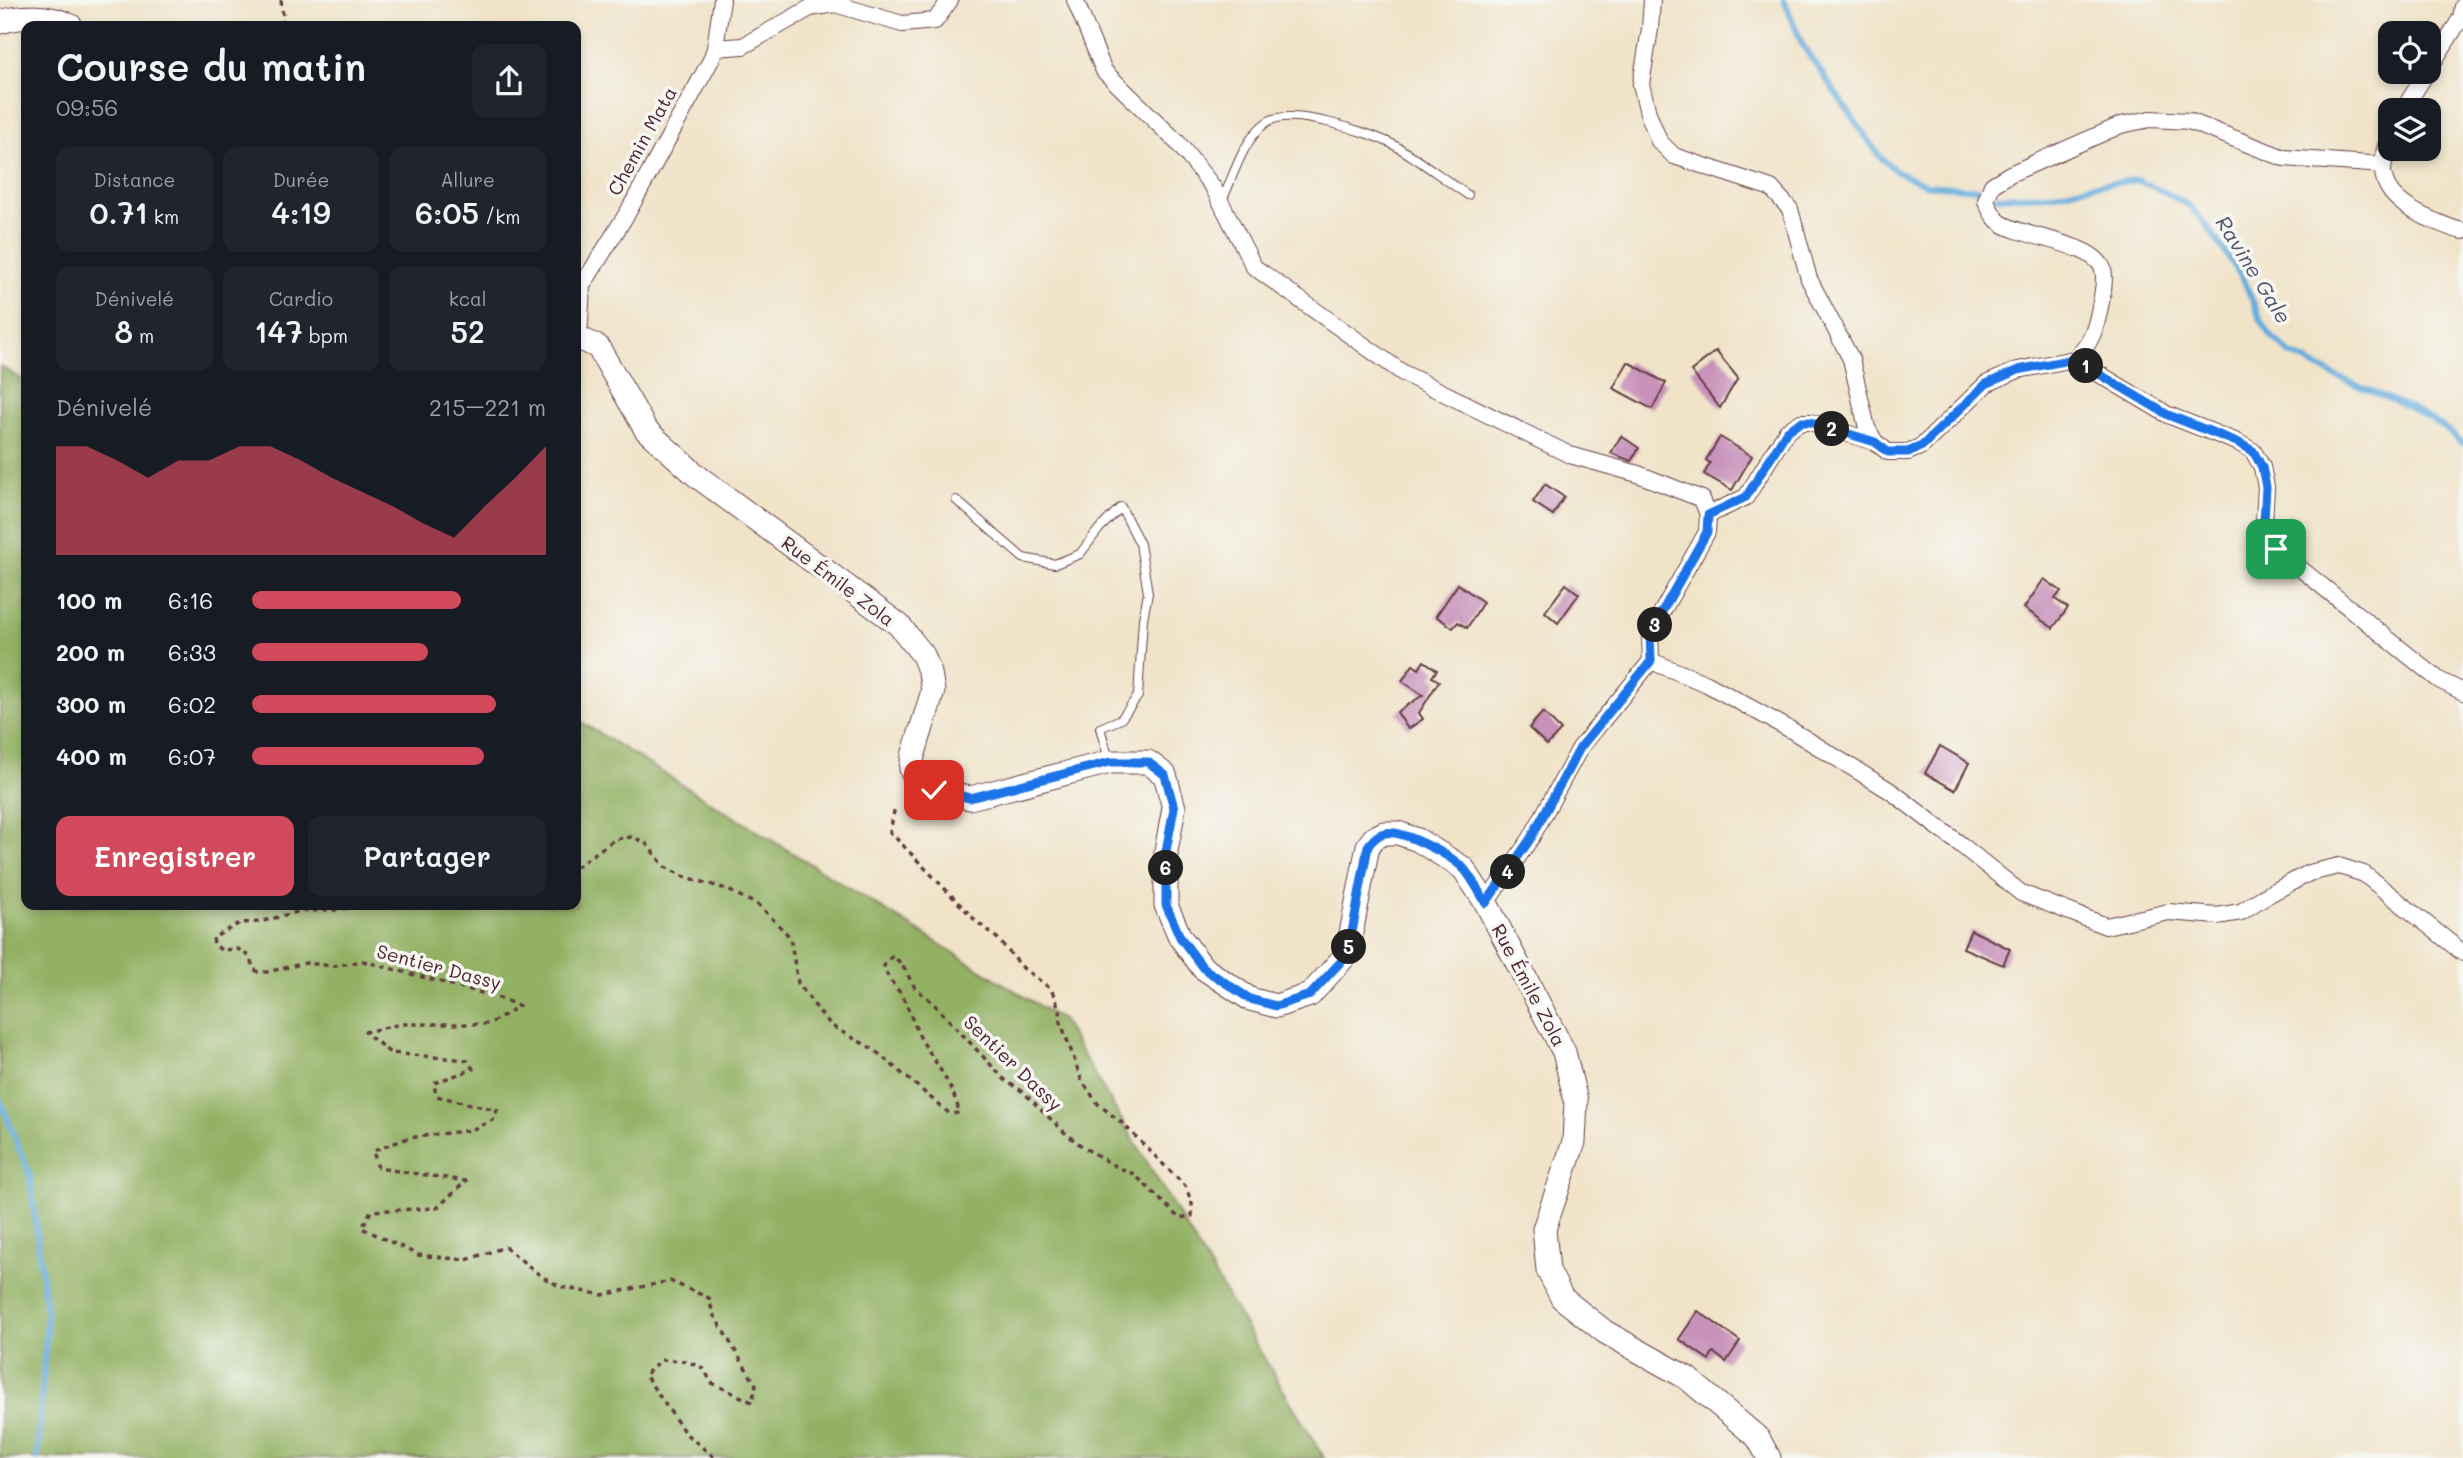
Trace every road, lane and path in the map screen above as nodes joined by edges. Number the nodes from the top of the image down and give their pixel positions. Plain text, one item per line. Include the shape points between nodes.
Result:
1 (281, 0) edge
2 (722, 0) edge
3 (950, 0) edge
4 (1075, 0) edge
5 (1652, 0) edge
6 (2463, 6) edge
7 (62, 21) edge
8 (283, 21) edge
9 (0, 22) edge
10 (715, 48) junction
11 (2441, 50) edge
12 (2384, 161) edge
13 (2384, 165) junction
14 (1468, 195) dead end
15 (1221, 204) junction
16 (2463, 231) edge
17 (581, 299) edge
18 (581, 340) edge
19 (2074, 359) junction
20 (1875, 442) junction
21 (956, 500) dead end
22 (1708, 515) junction
23 (1651, 661) junction
24 (2463, 692) edge
25 (1110, 762) junction
26 (895, 806) dead end
27 (581, 863) edge
28 (1486, 903) junction
29 (340, 910) edge
30 (2463, 953) edge
31 (715, 1458) edge
32 (1769, 1458) edge

1 - 8 path
2 - 10 street, Chemin Mata
3 - 10 street via 934,21 902,24 835,4 810,8 743,47
4 - 15 street via 1104,71 1178,143
5 - 20 street via 1641,84 1659,141 1674,156 1771,188 1790,209 1809,279 1851,359 1867,428
6 - 11 street via 2461,18
7 - 9 main road via 17,17
10 - 17 street, Chemin Mata via 628,212 582,286
12 - 13 street
13 - 16 street via 2384,179 2394,199 2415,213
13 - 19 street via 2284,158 2189,121 2150,119 2121,125 1992,185 1986,201 2002,224 2066,244 2095,258 2103,270 2103,294 2093,337
14 - 15 lane via 1391,144 1343,126 1290,116 1268,121 1248,144
15 - 22 street via 1254,267 1402,373 1570,454 1702,499
18 - 25 main road, Rue Émile Zola via 598,347 646,430 697,475 899,625 923,655 933,691 913,755 911,769 916,780 934,790 970,798
19 - 20 street via 2018,370 1986,384 1922,446 1908,452 1888,452
19 - 24 street via 2168,415 2253,451 2266,487 2267,537 2276,549 2439,680
20 - 22 street via 1810,422 1794,426 1746,497
21 - 25 lane via 1023,558 1055,564 1080,554 1121,507 1140,544 1148,593 1138,696 1121,719 1100,728
22 - 23 street via 1707,532 1650,633
23 - 28 street via 1580,748 1531,838
23 - 30 street via 1755,710 1892,792 2021,893 2106,926 2169,912 2217,916 2241,912 2309,873 2339,866 2364,874
25 - 28 main road, Rue Émile Zola via 1148,762 1165,775 1174,808 1166,851 1166,905 1180,937 1203,968 1250,999 1276,1006 1310,995 1348,954 1368,846 1384,833 1418,840 1463,868
26 - 27 path, Sentier Dassy via 890,832 1023,968 1051,989 1082,1081 1098,1104 1185,1186 1192,1216 1180,1218 1134,1174 1064,1132 989,1064 915,988 892,956 884,965 885,973 957,1099 959,1113 950,1114 873,1049 824,1018 798,983 789,937 760,906 665,867 645,842 631,836 615,839
28 - 32 main road, Rue Émile Zola via 1564,1052 1576,1101 1574,1142 1544,1229 1548,1270 1562,1298 1605,1332 1687,1378 1758,1438
29 - 31 path, Sentier Dassy via 300,911 240,923 214,938 214,944 221,950 238,949 250,957 258,972 363,961 519,1006 489,1024 401,1024 365,1032 390,1053 467,1060 473,1069 434,1083 436,1096 497,1110 493,1119 471,1130 408,1138 373,1151 378,1168 466,1181 437,1208 371,1211 362,1228 418,1255 466,1261 505,1247 561,1287 602,1295 670,1281 709,1298 713,1314 756,1385 752,1402 712,1384 703,1368 686,1361 661,1360 645,1376 685,1433

